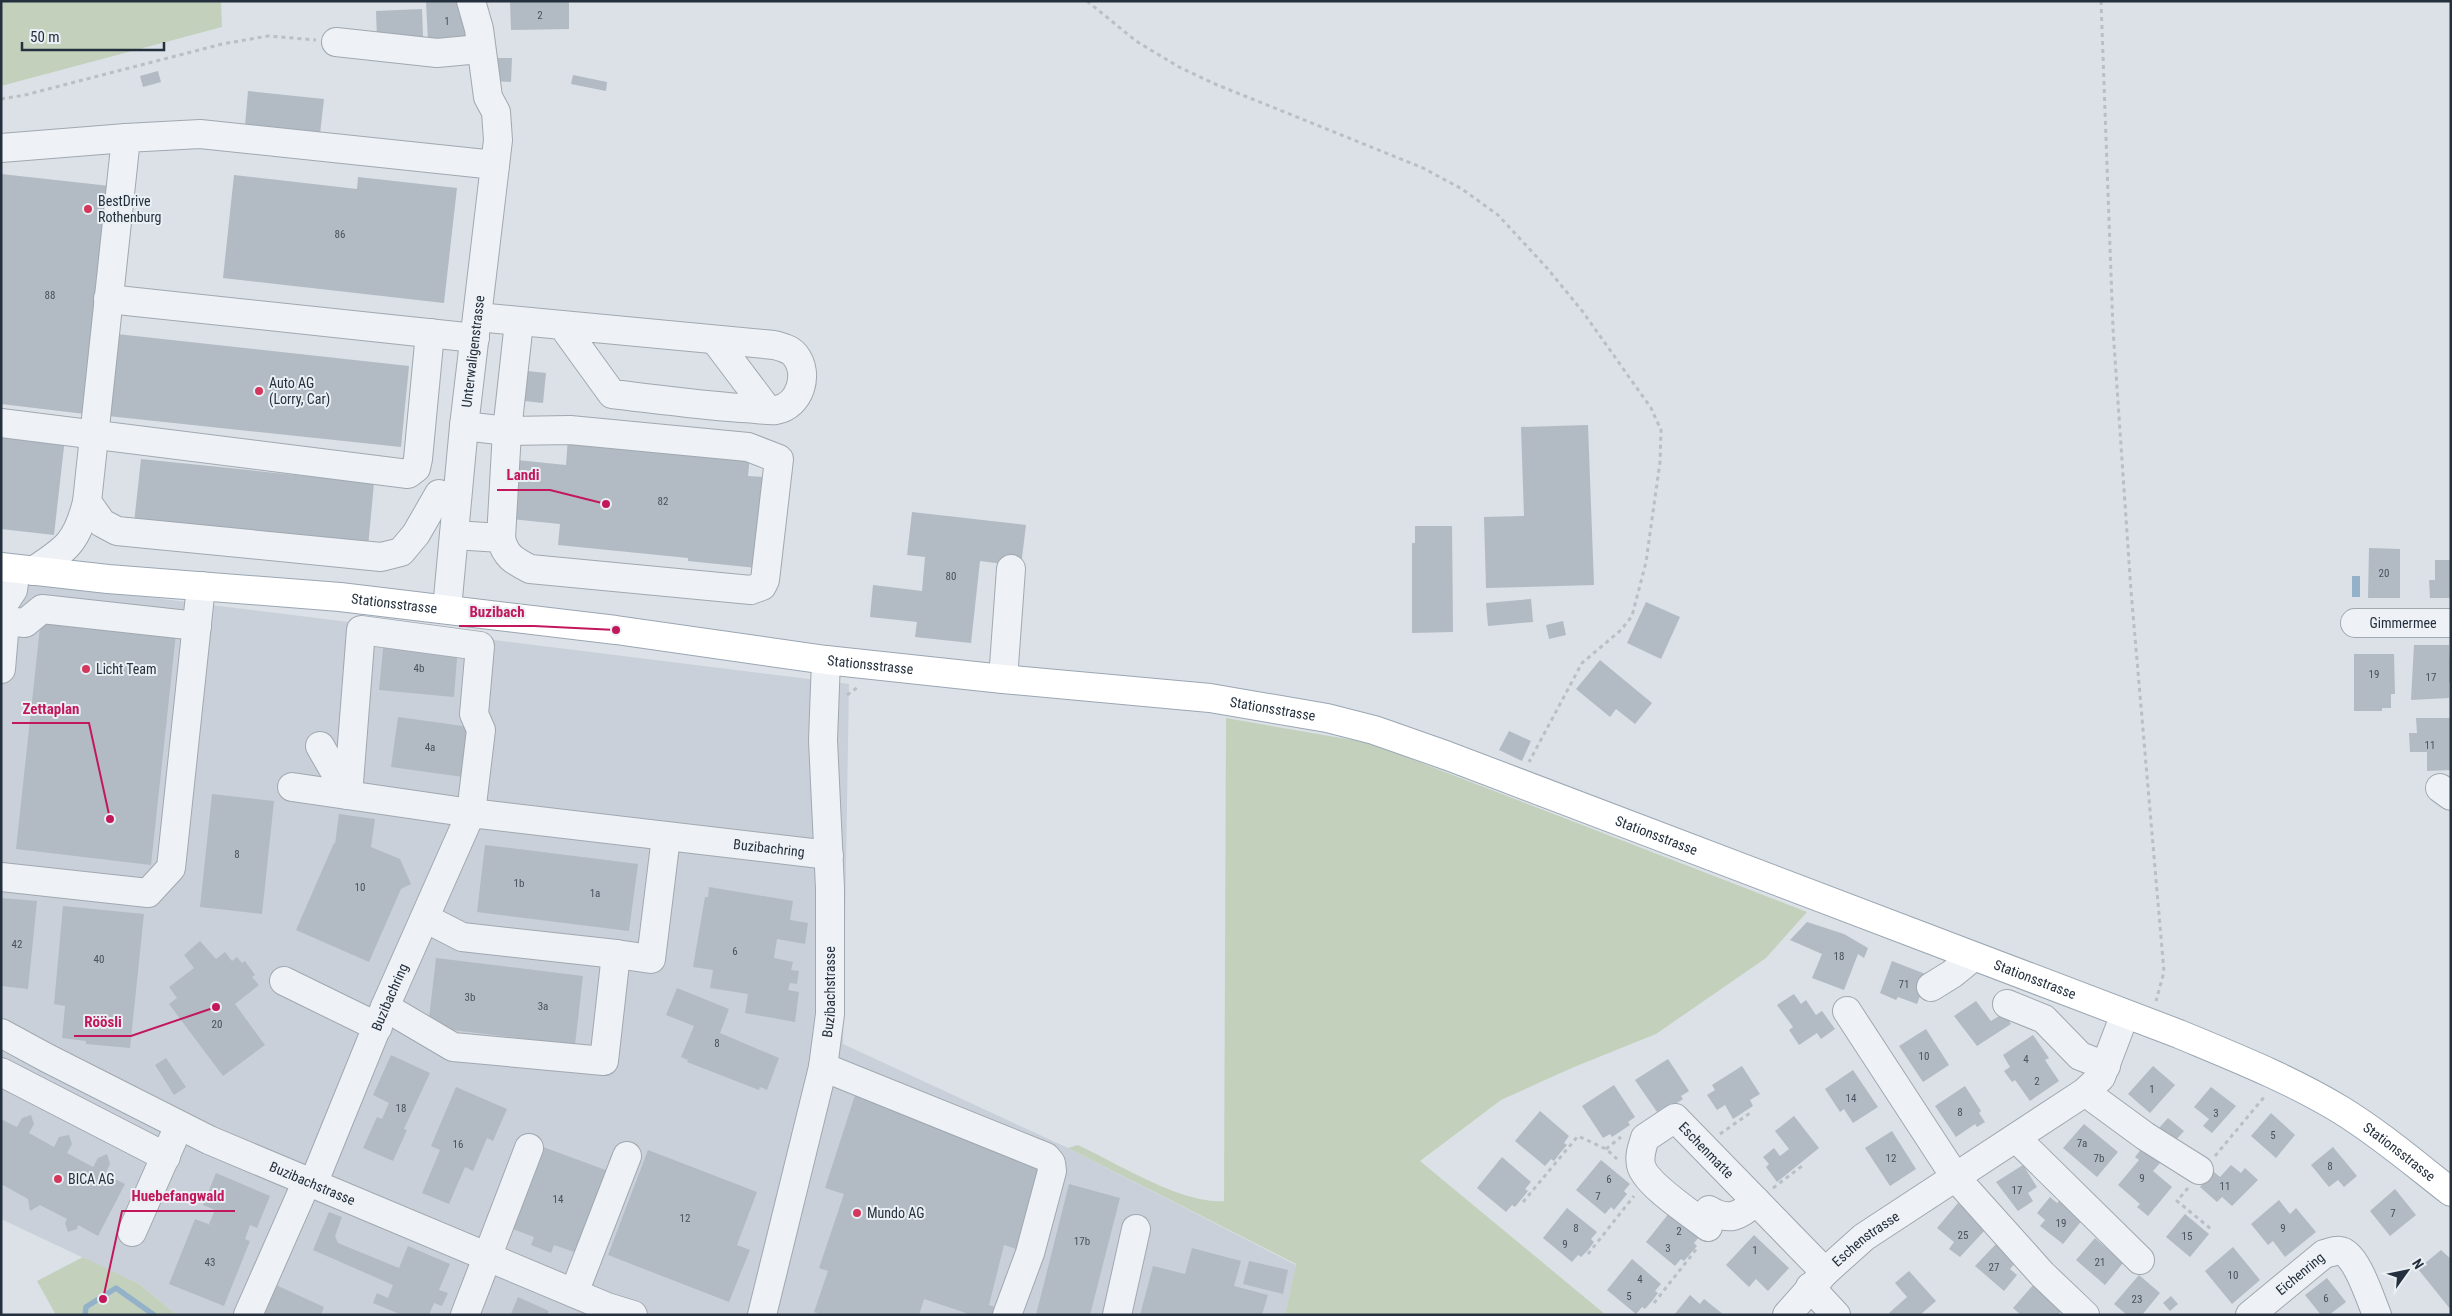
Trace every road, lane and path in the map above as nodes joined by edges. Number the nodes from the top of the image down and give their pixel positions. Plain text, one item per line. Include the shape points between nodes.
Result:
1 (471, 1) edge
2 (1087, 1) edge
3 (2102, 1) edge
4 (336, 42) joint
5 (480, 49) junction
6 (1, 99) edge
7 (126, 138) junction
8 (1, 148) edge
9 (495, 166) junction
10 (108, 299) junction
11 (519, 322) junction
12 (562, 325) junction
13 (476, 328) junction
14 (430, 333) junction
15 (715, 340) junction
16 (767, 409) junction
17 (1, 423) edge
18 (464, 426) junction
19 (507, 431) junction
20 (93, 436) junction
21 (412, 472) junction
22 (448, 497) junction
23 (87, 502) junction
24 (454, 535) junction
25 (501, 538) junction
26 (17, 569) edge
27 (1011, 569) dead end
28 (201, 586) junction
29 (447, 609) junction
30 (3, 611) edge
31 (2355, 623) dead end
32 (2451, 623) edge
33 (197, 626) junction
34 (826, 660) junction
35 (1, 669) edge
36 (1003, 679) junction
37 (864, 684) dead end
38 (845, 697) dead end
39 (320, 746) dead end
40 (1518, 782) junction
41 (292, 788) dead end
42 (348, 795) junction
43 (472, 813) junction
44 (666, 837) junction
45 (829, 856) junction
46 (1, 877) edge
47 (425, 918) junction
48 (616, 954) junction
49 (1973, 957) junction
50 (284, 981) dead end
51 (1931, 987) dead end
52 (2007, 1004) dead end
53 (1847, 1011) dead end
54 (381, 1017) junction
55 (2136, 1019) junction
56 (1, 1033) edge
57 (2106, 1066) junction
58 (823, 1067) junction
59 (1, 1072) edge
60 (2086, 1092) junction
61 (2266, 1095) dead end
62 (1750, 1113) dead end
63 (178, 1126) junction
64 (2016, 1138) junction
65 (1702, 1146) junction
66 (529, 1148) dead end
67 (627, 1156) dead end
68 (166, 1157) junction
69 (1619, 1160) dead end
70 (1802, 1166) dead end
71 (2200, 1172) junction
72 (1648, 1177) junction
73 (1956, 1178) junction
74 (310, 1183) junction
75 (2451, 1192) edge
76 (1523, 1202) dead end
77 (1756, 1202) junction
78 (1709, 1218) junction
79 (1136, 1229) dead end
80 (2211, 1229) dead end
81 (132, 1232) dead end
82 (1588, 1254) dead end
83 (486, 1256) junction
84 (2140, 1260) dead end
85 (1817, 1280) junction
86 (574, 1293) junction
87 (1654, 1304) dead end
88 (606, 1311) edge
89 (248, 1315) edge
90 (465, 1315) edge
91 (633, 1315) edge
92 (762, 1315) edge
93 (1007, 1315) edge
94 (1117, 1315) edge
95 (1787, 1315) edge
96 (1836, 1315) edge
97 (2084, 1315) edge
98 (2250, 1315) edge
99 (2377, 1315) edge

1 - 5 street, Unterwaligenstrasse
2 - 40 path via 1136,42 1179,67 1424,168 1462,189 1498,216 1547,268 1583,312 1651,408 1661,430 1660,462 1646,562 1632,616 1621,630 1582,663
3 - 55 path via 2113,329 2131,591 2164,972
4 - 5 street via 437,53
4 - 6 path via 268,36 222,44
5 - 9 street, Unterwaligenstrasse via 488,97 496,112 498,140
7 - 8 street
7 - 9 street via 200,134
7 - 10 street
9 - 13 street, Unterwaligenstrasse
10 - 14 street
10 - 20 street
11 - 12 street
11 - 13 street
11 - 19 street
12 - 15 street
12 - 16 street via 612,394
13 - 14 street
13 - 18 street, Unterwaligenstrasse
14 - 21 street via 418,460
15 - 16 street
15 - 16 street via 774,345 795,355 802,375 801,388 789,404 776,410
17 - 20 street
18 - 19 street
18 - 22 street, Unterwaligenstrasse
19 - 25 street
19 - 25 street via 570,430 748,447 779,459 765,580 758,589 530,569 503,550
20 - 21 street via 402,474
20 - 23 street
21 - 22 street via 426,486
22 - 23 street via 401,552 381,557 117,530 102,523
22 - 24 street, Unterwaligenstrasse
23 - 26 street via 81,528 68,546
24 - 25 street
24 - 29 street, Unterwaligenstrasse
26 - 28 main road, Stationsstrasse
26 - 30 street via 14,590
27 - 36 street
28 - 29 main road, Stationsstrasse
28 - 33 street
29 - 34 main road, Stationsstrasse via 759,648
30 - 33 street via 25,623 42,609
30 - 35 street
31 - 32 street, Gimmermee
33 - 46 street via 171,868 148,893
34 - 36 main road, Stationsstrasse
34 - 45 street, Buzibachstrasse via 823,740
36 - 40 main road, Stationsstrasse via 1210,698 1294,711 1374,730
37 - 38 path
39 - 42 street
40 - 49 main road, Stationsstrasse
41 - 42 street, Buzibachring
42 - 43 street, Buzibachring
42 - 43 street via 361,630 480,646 474,714 481,730
43 - 44 street, Buzibachring
43 - 47 street, Buzibachring
44 - 45 street, Buzibachring
44 - 48 street via 651,959
45 - 58 street, Buzibachstrasse via 832,966
47 - 48 street via 462,937
47 - 54 street, Buzibachring
48 - 54 street via 604,1061 453,1047
49 - 51 street
49 - 55 main road, Stationsstrasse
50 - 54 street
52 - 57 street via 2044,1019 2080,1056
53 - 73 street
54 - 74 street, Buzibachring
55 - 57 street, Eschenstrasse
55 - 75 main road, Stationsstrasse via 2265,1070 2340,1110 2370,1129
56 - 63 street, Buzibachstrasse
57 - 60 street, Eschenstrasse via 2098,1082
58 - 92 street, Buzibachstrasse
58 - 93 street via 1046,1157 1051,1163 1052,1170 1030,1253
59 - 68 street
60 - 64 street, Eschenstrasse
60 - 71 street
61 - 71 path
62 - 65 path
63 - 68 street
63 - 74 street, Buzibachstrasse
64 - 73 street, Eschenstrasse
64 - 84 street
65 - 72 street, Eschenmatte via 1675,1118 1645,1138 1640,1154 1642,1168
65 - 77 street, Eschenmatte
66 - 83 street
67 - 86 street
68 - 81 street
69 - 76 path via 1606,1149 1578,1136
70 - 77 path
71 - 80 path via 2177,1201
72 - 78 street
72 - 82 path
73 - 85 street, Eschenstrasse via 1870,1233
73 - 97 street via 2042,1274
74 - 83 street, Buzibachstrasse
74 - 89 street, Buzibachring
77 - 78 street via 1738,1216
77 - 85 street, Eschenmatte
78 - 87 path via 1713,1229
79 - 94 street
83 - 86 street, Buzibachstrasse
83 - 90 street
85 - 95 street, Eschenstrasse
85 - 96 street, Eschenmatte
86 - 88 street, Buzibachstrasse
88 - 91 street, Buzibachstrasse
98 - 99 street, Eichenring via 2324,1254 2340,1251 2348,1254 2355,1263

